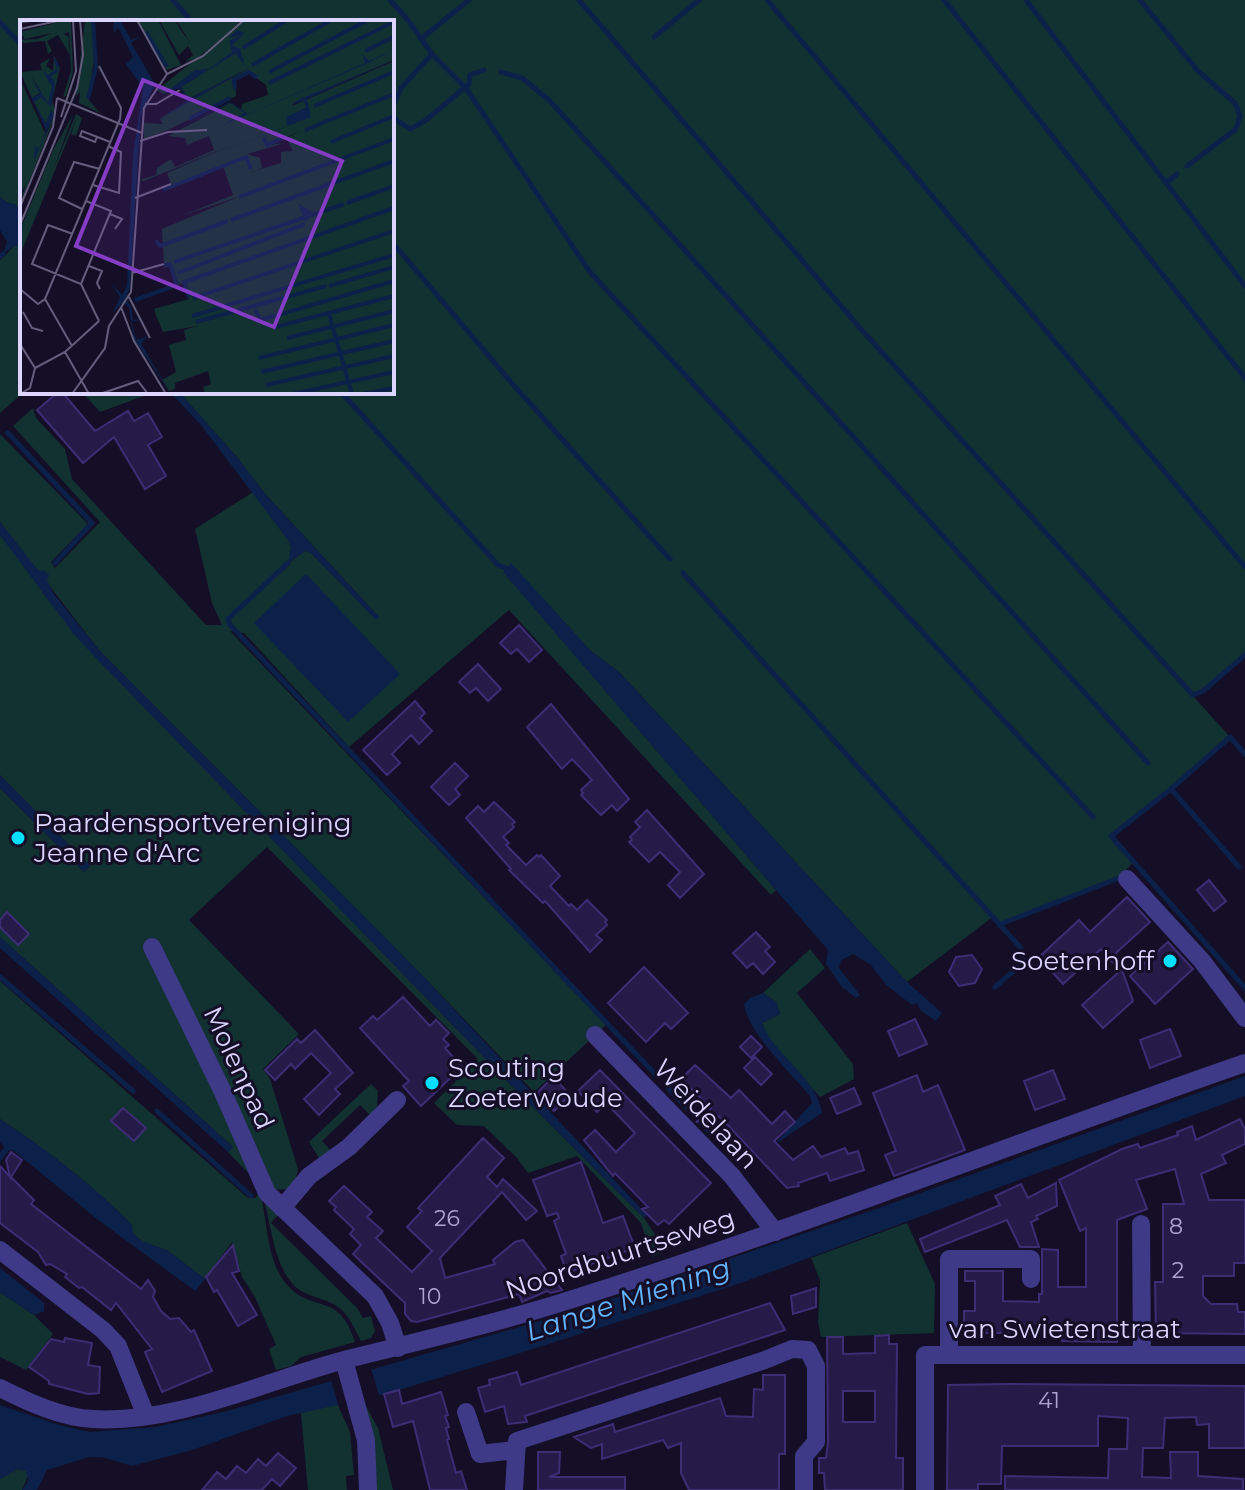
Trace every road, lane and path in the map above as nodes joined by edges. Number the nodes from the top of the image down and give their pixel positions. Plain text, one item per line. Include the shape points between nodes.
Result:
1 (1127, 879) dead end
2 (152, 947) dead end
3 (1245, 1018) edge
4 (595, 1035) dead end
5 (1245, 1063) edge
6 (397, 1100) dead end
7 (282, 1208) junction
8 (1141, 1224) dead end
9 (775, 1232) junction
10 (0, 1250) edge
11 (1031, 1279) dead end
12 (398, 1348) junction
13 (949, 1354) junction
14 (1142, 1355) junction
15 (1245, 1355) edge
16 (345, 1365) junction
17 (0, 1388) edge
18 (466, 1412) dead end
19 (146, 1416) junction
20 (515, 1450) junction
21 (368, 1490) edge
22 (514, 1490) edge
23 (804, 1490) edge
24 (925, 1490) edge

1 - 3 street via 1202,961
2 - 7 street, Molenpad via 267,1193
4 - 9 street, Weidelaan via 732,1176
5 - 9 street, Noordbuurtseweg
6 - 7 street via 349,1147 309,1176
7 - 12 street, Molenpad via 375,1296
8 - 14 street
9 - 12 street, Noordbuurtseweg via 575,1298
10 - 19 street via 118,1346
11 - 13 street via 1031,1259 949,1259
12 - 16 street, Noordbuurtseweg
13 - 14 street, van Swietenstraat
13 - 24 street, van Swietenstraat via 925,1355
14 - 15 street, van Swietenstraat
16 - 19 street, Noordbuurtseweg
16 - 21 street via 366,1440
17 - 19 street, Noordbuurtseweg via 92,1419
18 - 20 street via 480,1454
20 - 22 street
20 - 23 street via 517,1441 549,1429 792,1349 808,1350 816,1366 816,1442 804,1456

